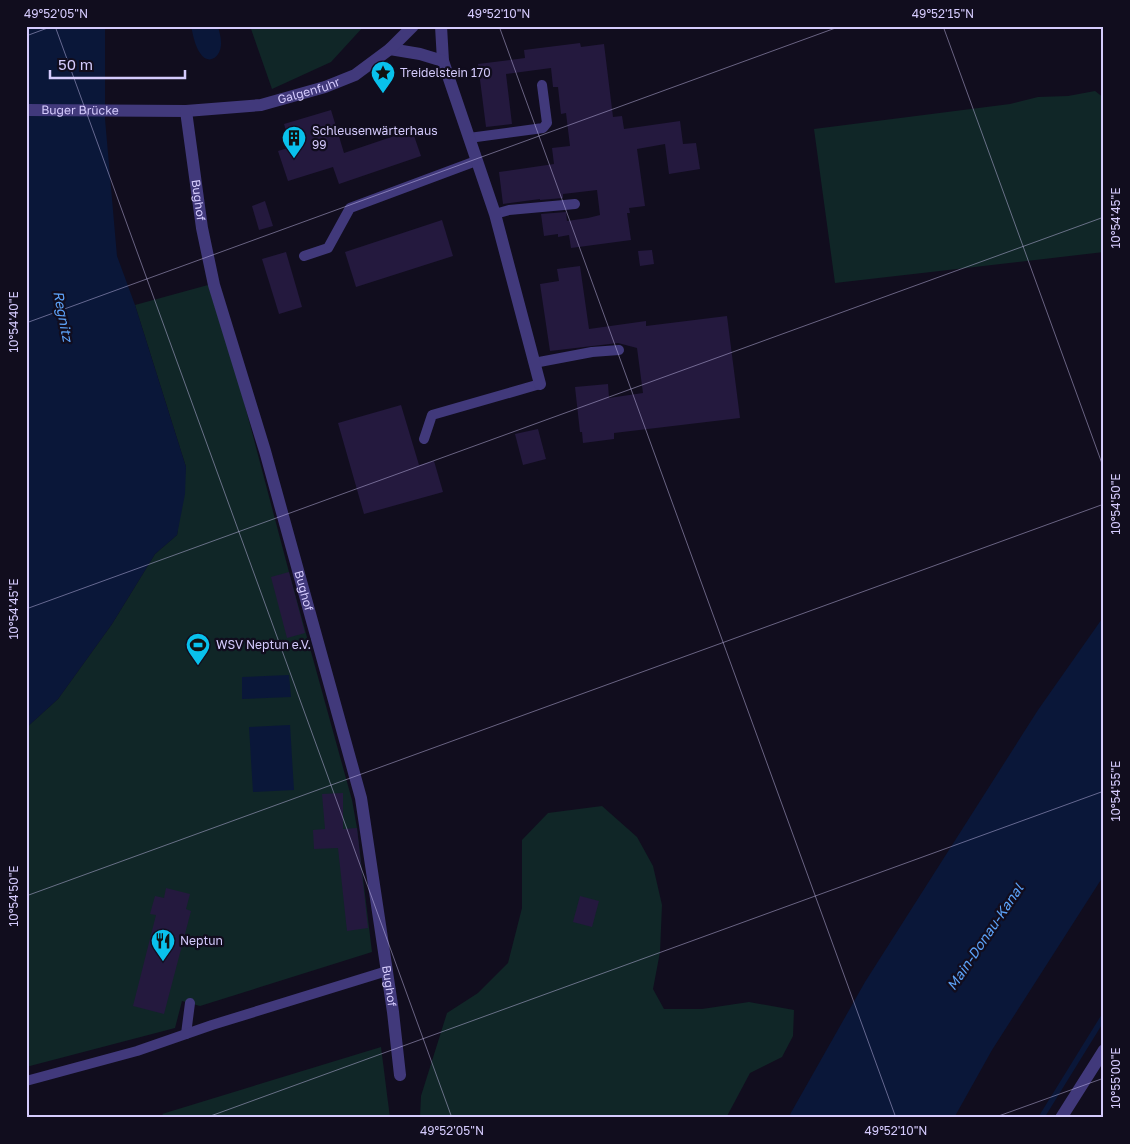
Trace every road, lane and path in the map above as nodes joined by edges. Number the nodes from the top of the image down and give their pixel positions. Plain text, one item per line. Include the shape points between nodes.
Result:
1 (413, 26) edge
2 (441, 26) edge
3 (390, 49) junction
4 (443, 61) junction
5 (542, 85) dead end
6 (26, 110) edge
7 (133, 111) joint
8 (186, 111) junction
9 (469, 138) junction
10 (476, 160) junction
11 (575, 204) dead end
12 (495, 214) junction
13 (304, 256) dead end
14 (619, 350) dead end
15 (534, 363) junction
16 (540, 384) joint
17 (424, 439) dead end
18 (387, 970) junction
19 (190, 1003) dead end
20 (186, 1034) junction
21 (1104, 1050) edge
22 (400, 1075) dead end
23 (26, 1081) edge
24 (1061, 1118) edge

1 - 3 street, Galgenfuhr
2 - 4 street
3 - 4 street
3 - 8 street, Galgenfuhr via 355,75 326,87 261,105
4 - 9 street
5 - 9 lane via 547,123 543,128
6 - 7 street, Buger Brücke
7 - 8 street, Galgenfuhr
8 - 18 street, Bughof via 202,228 214,285 265,451 361,798
9 - 10 street
10 - 12 street
10 - 13 lane via 350,208 328,248
11 - 12 lane
12 - 15 street
14 - 15 lane
15 - 16 street
16 - 17 lane via 432,415
18 - 20 lane
18 - 22 street, Bughof
19 - 20 lane
20 - 23 lane via 137,1051
21 - 24 street

